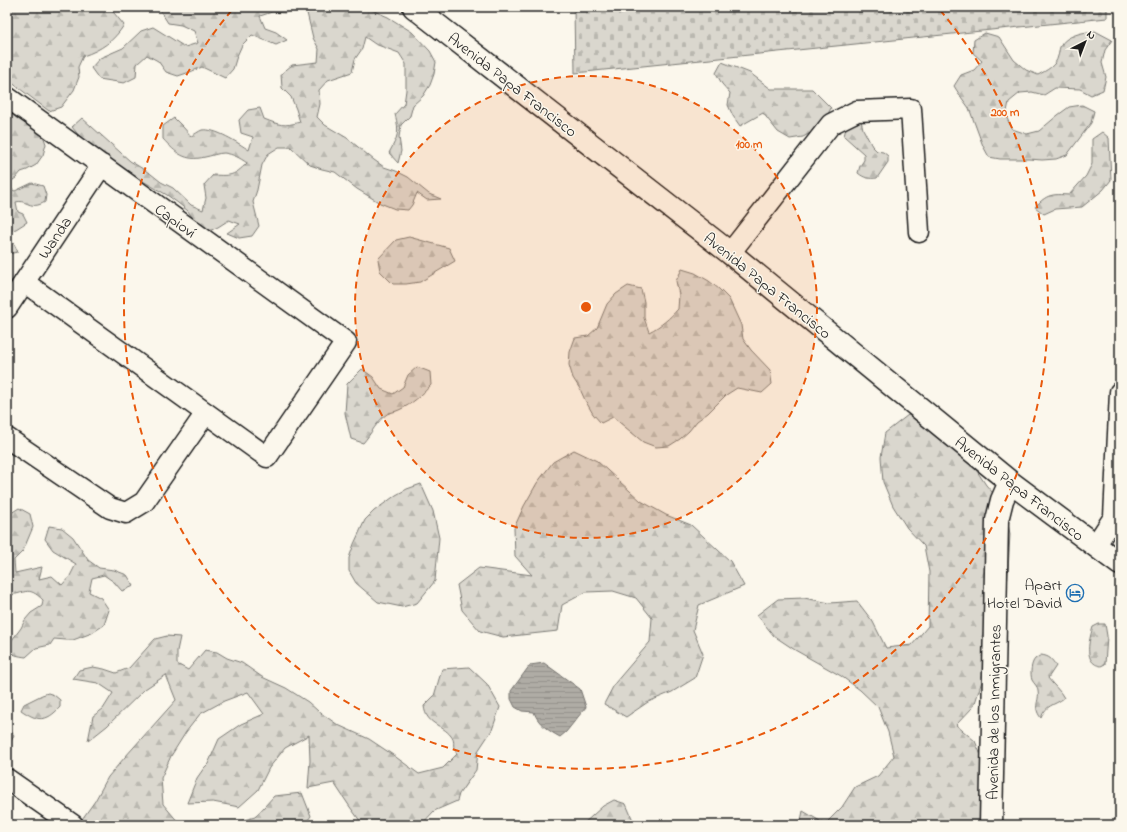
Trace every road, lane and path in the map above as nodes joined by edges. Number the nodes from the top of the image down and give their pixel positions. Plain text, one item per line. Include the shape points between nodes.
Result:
1 (414, 7) edge
2 (7, 97) edge
3 (102, 165) junction
4 (920, 232) dead end
5 (730, 253) junction
6 (24, 282) junction
7 (7, 308) edge
8 (1120, 392) edge
9 (206, 413) junction
10 (7, 438) edge
11 (1010, 482) junction
12 (1096, 546) junction
13 (1120, 564) edge
14 (7, 780) edge
15 (73, 825) edge
16 (991, 825) edge

1 - 5 main road, Avenida Papa Francisco
2 - 3 street, Capioví
3 - 6 street, Wanda
3 - 9 street, Capioví via 346,342 267,457
4 - 5 street via 911,110 857,111 831,124
5 - 11 main road, Avenida Papa Francisco
6 - 7 street, Wanda
6 - 9 street
8 - 12 street via 1114,517
9 - 10 street via 144,502 126,513 110,508
11 - 12 main road, Avenida Papa Francisco
11 - 16 main road, Avenida de los Inmigrantes via 997,520
12 - 13 main road, Avenida Papa Francisco
14 - 15 street

